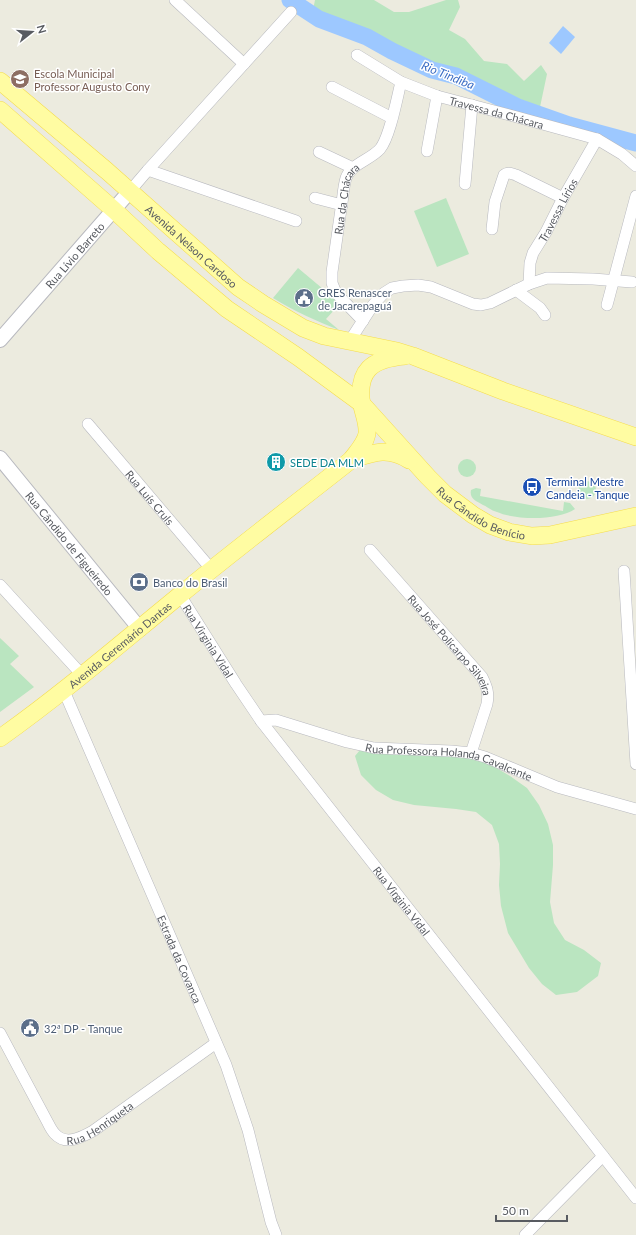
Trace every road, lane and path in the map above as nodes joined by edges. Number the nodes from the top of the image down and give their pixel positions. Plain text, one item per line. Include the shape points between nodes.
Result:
1 (175, 0) edge
2 (291, 12) dead end
3 (357, 56) dead end
4 (244, 64) junction
5 (0, 81) edge
6 (401, 82) junction
7 (332, 87) dead end
8 (437, 96) junction
9 (472, 105) junction
10 (0, 110) edge
11 (392, 118) junction
12 (597, 139) junction
13 (426, 151) dead end
14 (319, 152) dead end
15 (636, 166) edge
16 (353, 168) junction
17 (148, 170) junction
18 (465, 184) dead end
19 (130, 191) junction
20 (636, 196) edge
21 (315, 198) dead end
22 (563, 198) junction
23 (342, 205) junction
24 (114, 210) junction
25 (296, 221) dead end
26 (492, 229) dead end
27 (613, 280) junction
28 (632, 282) dead end
29 (529, 284) junction
30 (516, 290) junction
31 (607, 305) dead end
32 (545, 315) dead end
33 (363, 321) junction
34 (0, 340) edge
35 (349, 342) junction
36 (413, 356) junction
37 (362, 404) junction
38 (88, 424) dead end
39 (636, 437) edge
40 (0, 458) edge
41 (351, 460) junction
42 (418, 466) junction
43 (636, 509) edge
44 (636, 516) edge
45 (604, 523) junction
46 (370, 550) dead end
47 (212, 570) junction
48 (624, 571) dead end
49 (0, 585) edge
50 (180, 595) junction
51 (140, 629) junction
52 (83, 676) junction
53 (64, 691) junction
54 (261, 721) junction
55 (0, 738) edge
56 (471, 753) junction
57 (636, 764) edge
58 (636, 808) edge
59 (0, 1033) edge
60 (216, 1043) junction
61 (603, 1156) junction
62 (636, 1198) edge
63 (276, 1235) edge
64 (525, 1235) edge

1 - 4 street
2 - 4 street, Rua Lívio Barreto
3 - 6 street, Travessa da Chácara
4 - 17 street, Rua Lívio Barreto
5 - 19 main road, Avenida Nelson Cardoso
6 - 8 street, Travessa da Chácara
6 - 11 street, Rua da Chácara
7 - 11 street
8 - 9 street, Travessa da Chácara
8 - 13 street
9 - 12 street, Travessa da Chácara
9 - 18 street
10 - 24 main road
11 - 16 street, Rua da Chácara via 381,148
12 - 15 street, Travessa da Chácara
12 - 22 street, Travessa Lírios
14 - 16 street
16 - 23 street, Rua da Chácara via 346,178
17 - 19 street, Rua Lívio Barreto
17 - 25 street
19 - 24 street, Rua Lívio Barreto
19 - 35 main road, Avenida Nelson Cardoso via 238,287 303,328
20 - 27 street
21 - 23 street
22 - 26 street via 516,175 506,173 495,202
22 - 29 street, Travessa Lírios via 533,253
23 - 33 street, Rua da Chácara via 332,283 336,293
24 - 34 street, Rua Lívio Barreto
24 - 37 main road via 227,309
27 - 28 street
27 - 29 street via 547,278
27 - 31 street
29 - 30 street
30 - 32 street via 540,308
30 - 33 street via 481,305 431,287 418,285 392,288 373,305
33 - 35 street
35 - 36 main road, Avenida Nelson Cardoso
36 - 37 main road, Avenida Geremário Dantas via 385,359 369,368 362,380
36 - 39 main road via 502,391
37 - 41 main road, Avenida Geremário Dantas via 367,427 366,435
37 - 42 main road, Rua Cândido Benício
38 - 47 street, Rua Luís Cruls
40 - 51 street, Rua Cândido de Figueiredo
41 - 42 main road, Avenida Geremário Dantas via 374,452 387,451 407,458
41 - 47 main road, Avenida Geremário Dantas
42 - 45 main road, Rua Cândido Benício via 445,494 473,516 509,532 532,536 550,535
43 - 45 main road
44 - 45 main road, Rua Cândido Benício
46 - 56 street, Rua José Policarpo Silveira via 486,684 487,704
47 - 50 main road, Avenida Geremário Dantas
48 - 57 street
49 - 52 street
50 - 51 main road, Avenida Geremário Dantas
50 - 54 street, Rua Virginia Vidal
51 - 52 main road, Avenida Geremário Dantas
52 - 53 main road, Avenida Geremário Dantas
53 - 55 main road, Avenida Geremário Dantas
53 - 60 street, Estrada da Covanca
54 - 56 street, Rua Professora Holanda Cavalcante via 276,720 374,748
54 - 61 street, Rua Virginia Vidal
56 - 58 street, Rua Professora Holanda Cavalcante via 557,787
59 - 60 street, Rua Henriqueta via 55,1135 64,1140 72,1140 93,1131
60 - 63 street, Estrada da Covanca via 248,1130
61 - 62 street, Rua Virginia Vidal
61 - 64 street

